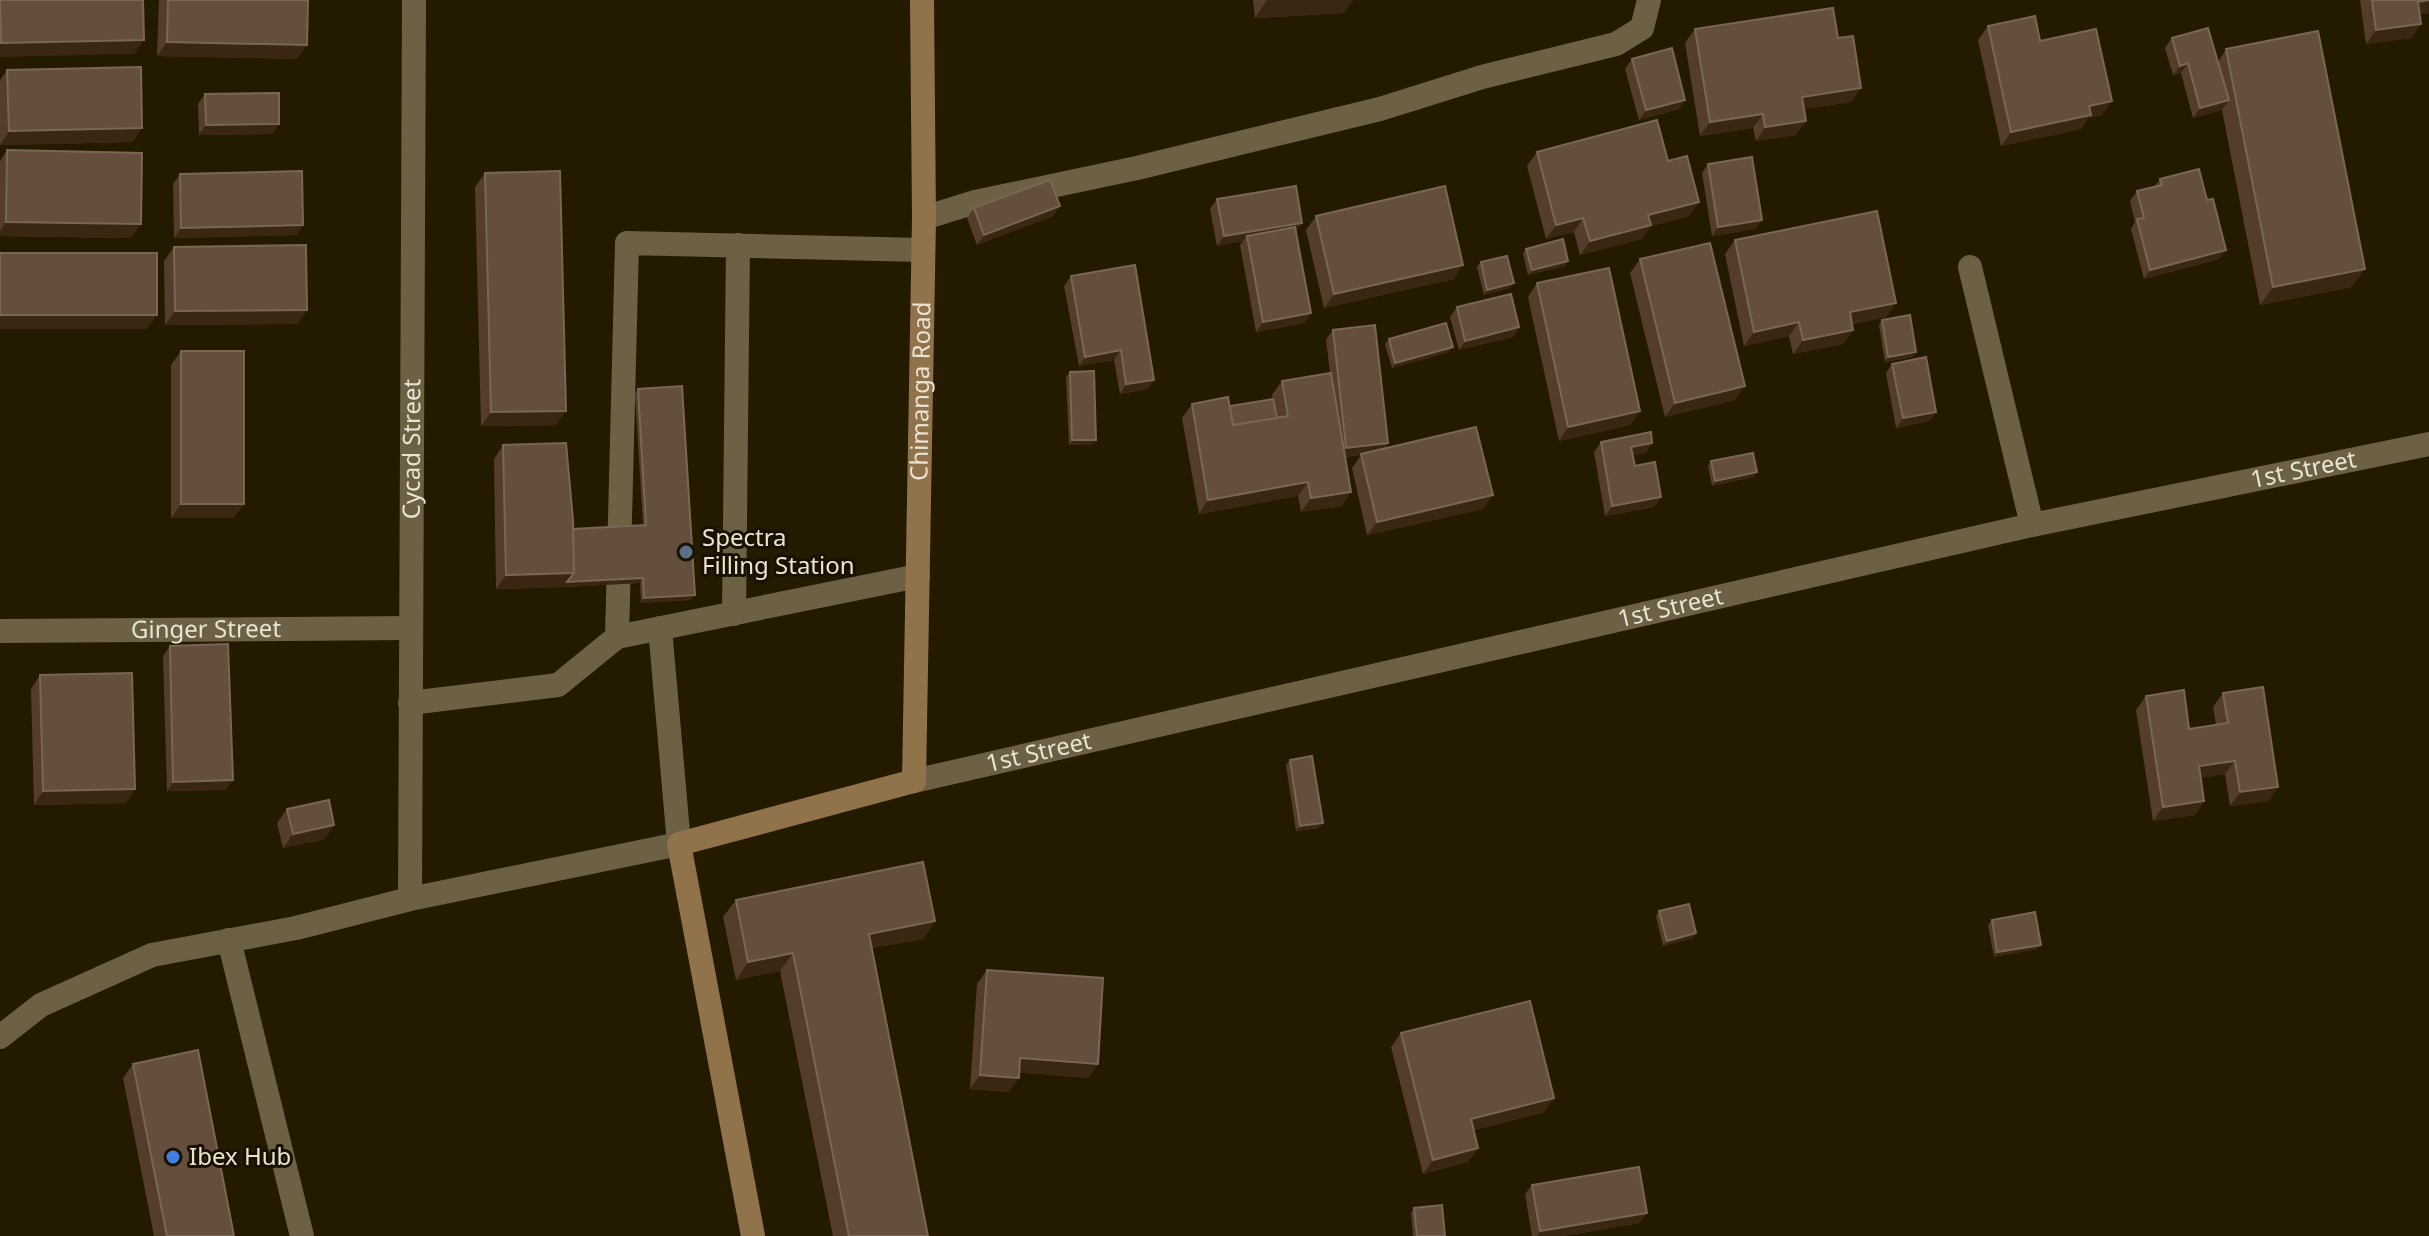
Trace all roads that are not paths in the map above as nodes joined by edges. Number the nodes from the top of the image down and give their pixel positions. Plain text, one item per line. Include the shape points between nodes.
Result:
1 (414, 0) edge
2 (922, 0) edge
3 (1649, 0) edge
4 (924, 218) junction
5 (738, 245) junction
6 (923, 250) junction
7 (1970, 267) dead end
8 (2429, 444) edge
9 (2032, 525) junction
10 (918, 576) junction
11 (734, 614) junction
12 (410, 628) junction
13 (660, 628) junction
14 (0, 631) edge
15 (617, 637) junction
16 (410, 703) junction
17 (914, 781) junction
18 (679, 844) junction
19 (410, 899) junction
20 (229, 940) junction
21 (0, 1037) edge
22 (302, 1236) edge
23 (753, 1236) edge

1 - 12 street, Cycad Street
2 - 4 street, Chimanga Road
3 - 4 street via 1642,28 1616,44 1380,109
4 - 6 street, Chimanga Road
5 - 6 street
5 - 11 street
5 - 15 street via 627,243
6 - 10 street, Chimanga Road
7 - 9 street
8 - 9 street, 1st Street
9 - 17 street, 1st Street
10 - 11 street
10 - 17 street, Chimanga Road
11 - 13 street
12 - 14 street, Ginger Street
12 - 16 street, Cycad Street
13 - 15 street
13 - 18 street
15 - 16 street via 558,685
16 - 19 street, Cycad Street
17 - 18 street
18 - 19 street
18 - 23 street
19 - 20 street
20 - 21 street via 152,955 41,1005
20 - 22 street

